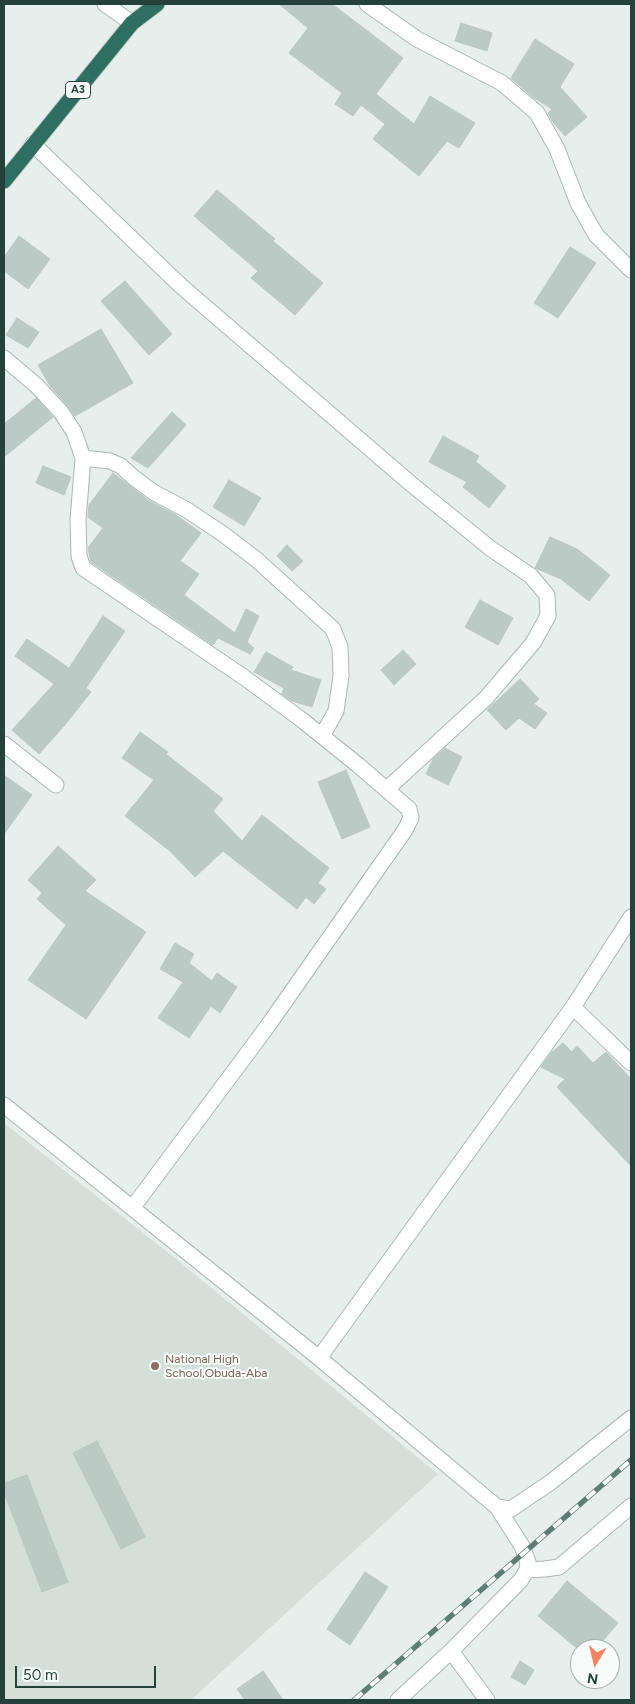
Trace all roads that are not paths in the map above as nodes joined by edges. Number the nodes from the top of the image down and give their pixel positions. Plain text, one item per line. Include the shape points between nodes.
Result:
1 (106, 4) edge
2 (157, 4) edge
3 (367, 4) edge
4 (132, 23) junction
5 (33, 144) junction
6 (4, 181) edge
7 (631, 270) edge
8 (4, 358) edge
9 (83, 458) junction
10 (322, 736) junction
11 (4, 744) edge
12 (56, 785) dead end
13 (387, 789) junction
14 (631, 917) edge
15 (573, 1007) junction
16 (631, 1063) edge
17 (4, 1105) edge
18 (133, 1208) junction
19 (319, 1358) junction
20 (631, 1418) edge
21 (631, 1506) edge
22 (497, 1507) junction
23 (527, 1570) junction
24 (451, 1651) junction
25 (398, 1700) edge
26 (487, 1700) edge

1 - 4 street
2 - 4 highway, A3
3 - 7 street via 416,39 502,83 537,112 596,235
4 - 5 highway, A3
5 - 6 highway, A3
5 - 13 street via 181,286 410,483 490,548 531,576 547,595 548,616 533,642 486,698
8 - 9 street via 61,412 74,432
9 - 10 street via 78,520 79,556 83,568 245,678
9 - 10 street via 110,460 154,492 223,534 257,560 333,629 340,647 340,676 336,711
10 - 13 street
11 - 12 street
13 - 18 street via 409,809 411,818 405,830 267,1027
14 - 15 street
15 - 16 street
15 - 19 street
17 - 18 street
18 - 19 street
19 - 22 street
20 - 22 street via 551,1482 511,1509
21 - 23 street via 558,1567
22 - 23 street via 522,1546 528,1562
23 - 24 street via 522,1580
24 - 25 street
24 - 26 street

